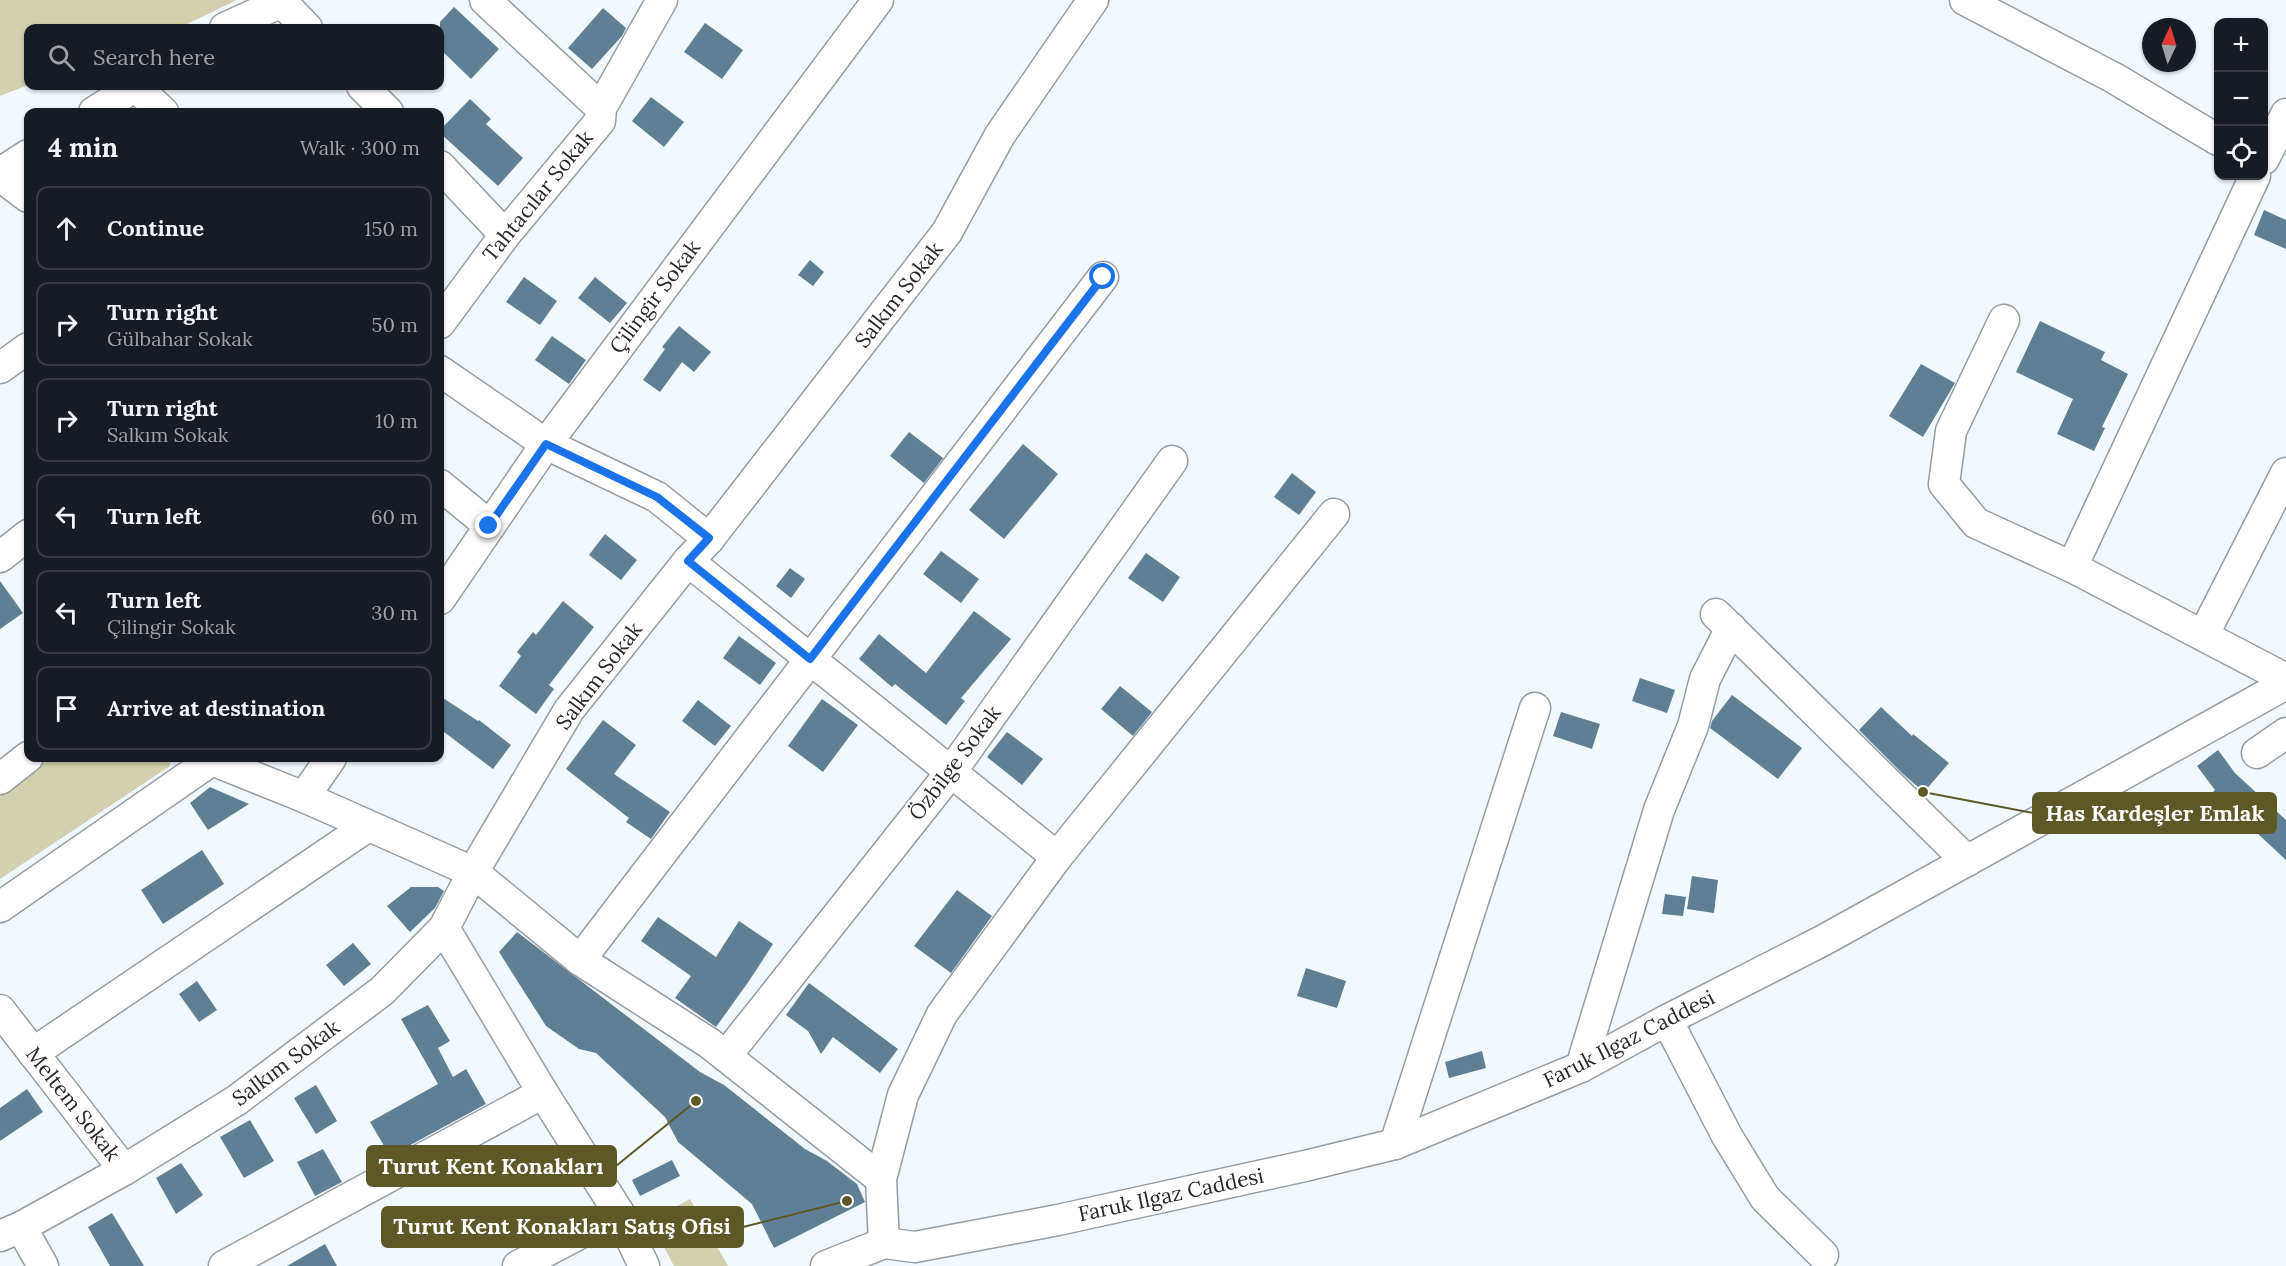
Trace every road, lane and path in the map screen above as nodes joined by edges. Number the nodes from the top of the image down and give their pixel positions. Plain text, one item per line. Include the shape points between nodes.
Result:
1 (485, 0) edge
2 (662, 0) edge
3 (878, 0) edge
4 (1093, 0) edge
5 (1965, 0) edge
6 (284, 1) edge
7 (234, 24) edge
8 (304, 24) edge
9 (130, 90) edge
10 (140, 90) edge
11 (366, 90) edge
12 (100, 108) edge
13 (159, 108) edge
14 (384, 108) edge
15 (601, 108) junction
16 (2286, 114) edge
17 (2214, 138) edge
18 (2268, 151) edge
19 (24, 157) edge
20 (444, 170) edge
21 (0, 174) edge
22 (2254, 180) edge
23 (24, 194) edge
24 (505, 235) junction
25 (1103, 277) dead end
26 (444, 317) edge
27 (2004, 320) dead end
28 (24, 351) edge
29 (0, 368) edge
30 (444, 374) edge
31 (546, 444) junction
32 (1172, 460) dead end
33 (2286, 473) edge
34 (444, 488) edge
35 (1334, 514) dead end
36 (489, 526) junction
37 (24, 538) edge
38 (709, 538) junction
39 (0, 556) edge
40 (688, 561) junction
41 (2072, 567) junction
42 (444, 593) edge
43 (2204, 634) junction
44 (810, 659) junction
45 (2286, 678) edge
46 (2274, 690) edge
47 (1535, 708) dead end
48 (2286, 721) edge
49 (2286, 734) edge
50 (2257, 753) dead end
51 (24, 760) edge
52 (206, 762) edge
53 (217, 762) edge
54 (328, 762) edge
55 (951, 772) junction
56 (0, 779) edge
57 (304, 797) junction
58 (368, 826) junction
59 (1057, 857) junction
60 (1967, 861) junction
61 (473, 872) junction
62 (0, 907) edge
63 (444, 928) junction
64 (580, 960) junction
65 (0, 1010) edge
66 (1667, 1020) junction
67 (33, 1053) junction
68 (726, 1056) junction
69 (1581, 1067) junction
70 (543, 1093) junction
71 (1395, 1144) junction
72 (124, 1170) junction
73 (881, 1179) junction
74 (619, 1213) junction
75 (11, 1231) edge
76 (883, 1255) edge
77 (1823, 1255) dead end
78 (43, 1266) edge
79 (224, 1266) edge
80 (518, 1266) edge
81 (644, 1266) edge
82 (825, 1266) edge

1 - 15 street, Tahtacılar Sokak
2 - 15 street
3 - 31 street, Çilingir Sokak
4 - 38 street, Salkım Sokak via 1000,135 947,232
5 - 17 street via 2114,78
6 - 7 street
6 - 8 street
9 - 12 street
10 - 13 street
11 - 14 street
15 - 24 street, Tahtacılar Sokak via 600,121
16 - 18 street
19 - 21 street
20 - 24 street
21 - 23 street
22 - 41 street
24 - 26 street, Tahtacılar Sokak
25 - 44 street
27 - 41 street via 1951,431 1944,484 1976,523
28 - 29 street
30 - 31 street
31 - 36 street, Çilingir Sokak
31 - 38 street via 657,497
32 - 55 street, Özbilge Sokak
33 - 43 street
34 - 36 street
35 - 59 street
36 - 42 street, Çilingir Sokak
37 - 39 street
38 - 40 street, Salkım Sokak
40 - 44 street
40 - 61 street, Salkım Sokak via 569,710
41 - 43 street
43 - 45 street
44 - 55 street
44 - 64 street
46 - 48 street
46 - 60 street, Faruk Ilgaz Caddesi
47 - 71 street
49 - 50 street
51 - 56 street
52 - 62 street
53 - 57 street
54 - 57 street
55 - 59 street
55 - 68 street, Özbilge Sokak
57 - 58 street
58 - 61 street
58 - 67 street
59 - 73 street via 942,1014 903,1095
60 - 66 street, Faruk Ilgaz Caddesi
60 - 69 street via 1724,621 1694,726 1659,810
61 - 63 street, Salkım Sokak
61 - 64 street
63 - 70 street
63 - 72 street, Salkım Sokak via 382,992 237,1100
64 - 68 street
65 - 67 street, Meltem Sokak
66 - 69 street, Faruk Ilgaz Caddesi
66 - 77 street via 1727,1136 1765,1198
67 - 72 street, Meltem Sokak
68 - 73 street
69 - 71 street, Faruk Ilgaz Caddesi
70 - 74 street
70 - 79 street
71 - 76 street, Faruk Ilgaz Caddesi
72 - 75 street, Salkım Sokak
73 - 76 street
74 - 80 street
74 - 81 street
75 - 78 street
76 - 82 street, Faruk Ilgaz Caddesi

